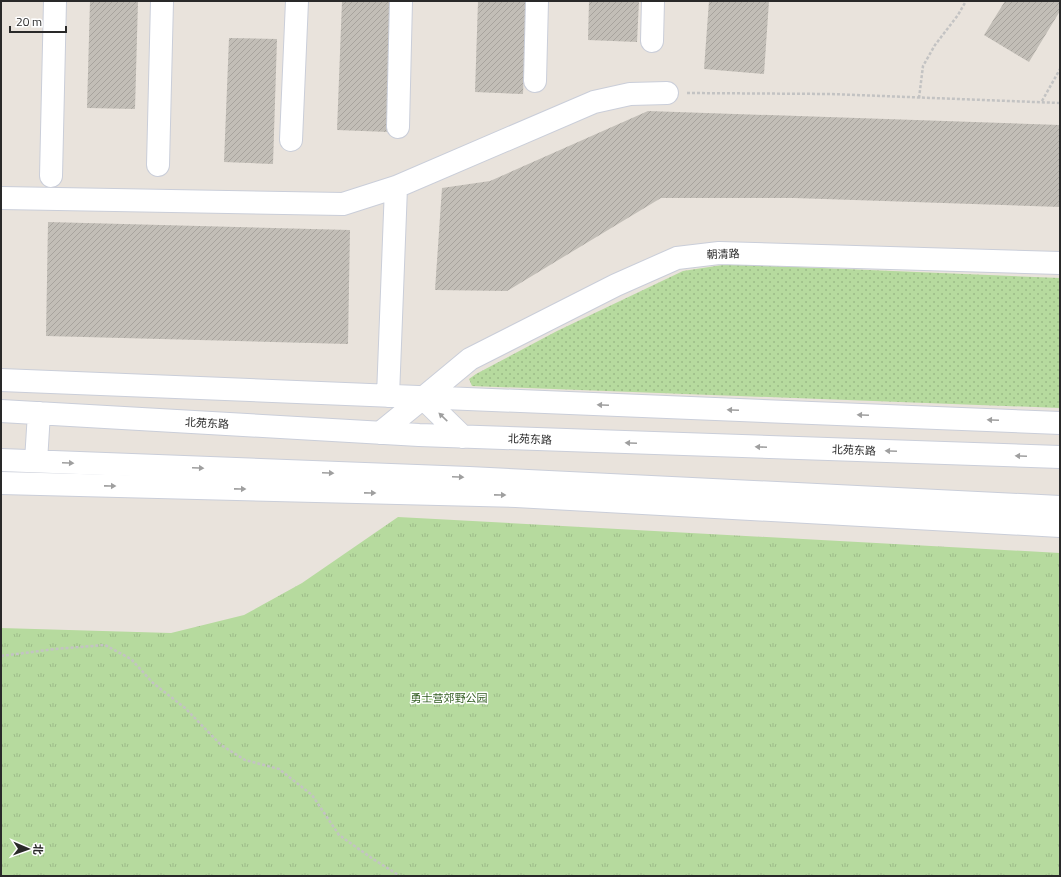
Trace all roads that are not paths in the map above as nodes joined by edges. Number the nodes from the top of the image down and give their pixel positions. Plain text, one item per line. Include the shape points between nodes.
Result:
1 (55, 1) edge
2 (162, 1) edge
3 (297, 1) edge
4 (402, 1) edge
5 (537, 1) edge
6 (652, 1) edge
7 (652, 40) dead end
8 (535, 81) dead end
9 (667, 93) road end
10 (398, 127) dead end
11 (291, 140) dead end
12 (158, 165) dead end
13 (51, 176) dead end
14 (396, 187) junction
15 (1, 198) edge
16 (1060, 263) edge
17 (1, 380) edge
18 (388, 396) junction
19 (423, 398) junction
20 (1, 410) edge
21 (39, 413) junction
22 (1060, 423) edge
23 (380, 433) junction
24 (463, 437) junction
25 (1060, 457) edge
26 (1, 460) edge
27 (36, 462) junction
28 (1, 483) edge
29 (1060, 507) edge
30 (1060, 526) edge

1 - 13 street
2 - 12 street
3 - 11 street
4 - 10 street
5 - 8 street
6 - 7 street
9 - 14 street via 630,94 594,102
14 - 15 street via 343,204
14 - 18 street
16 - 19 street, 朝清路 via 719,253 678,258 616,285 470,359
17 - 18 street
18 - 19 street
22 -> 19 street
19 - 23 street, 朝清路
24 -> 19 street
20 - 21 street, 北苑东路
21 - 23 street, 北苑东路
21 - 27 street
23 - 24 street, 北苑东路
25 -> 24 street, 北苑东路
26 - 27 street
27 -> 29 street via 469,478
28 -> 30 street via 516,496

